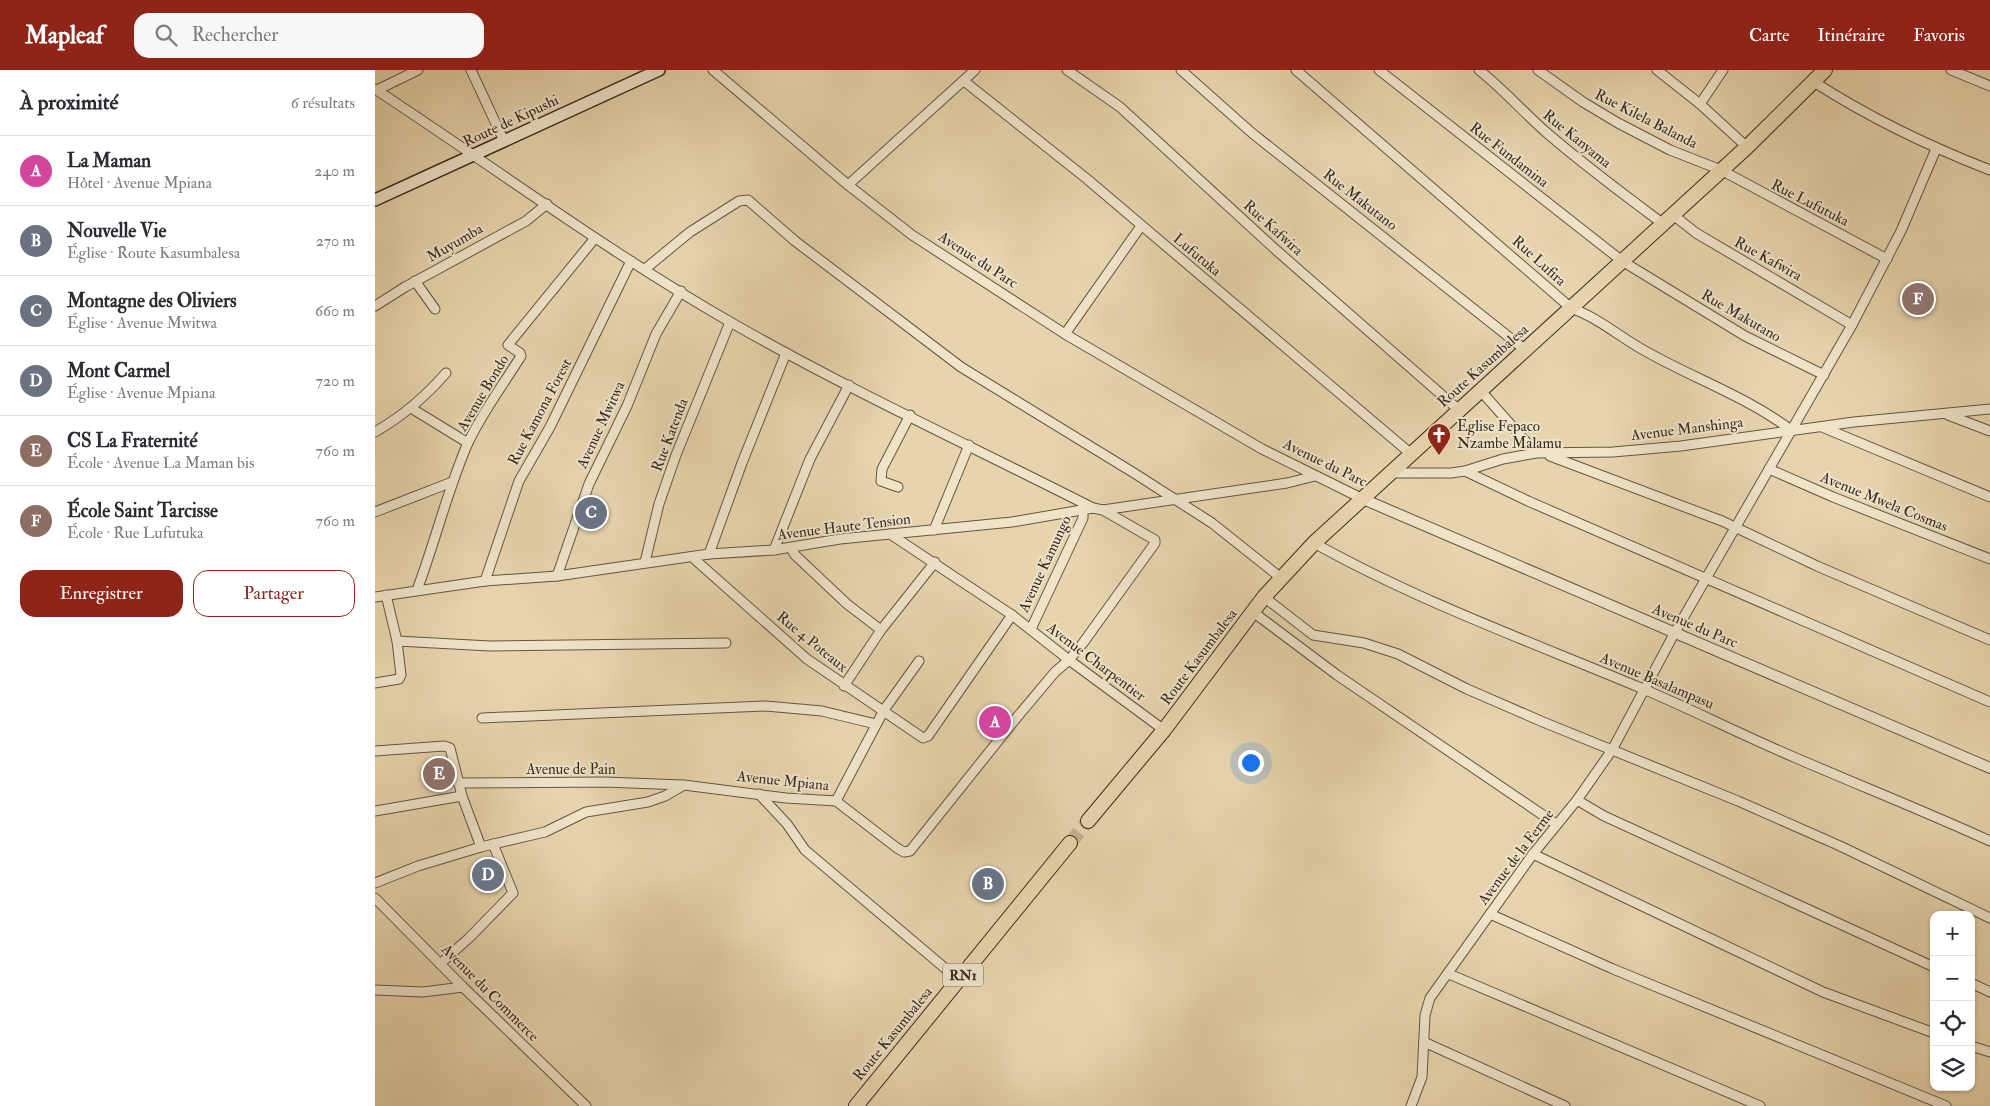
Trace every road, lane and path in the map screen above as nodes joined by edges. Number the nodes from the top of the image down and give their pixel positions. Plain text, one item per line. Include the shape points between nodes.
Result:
1 (418, 70) edge
2 (471, 70) edge
3 (659, 70) edge
4 (713, 70) edge
5 (975, 70) edge
6 (1067, 70) edge
7 (1181, 70) edge
8 (1296, 70) edge
9 (1379, 70) edge
10 (1479, 70) edge
11 (1538, 70) edge
12 (1657, 70) edge
13 (1723, 70) edge
14 (1825, 70) edge
15 (1951, 70) edge
16 (964, 81) junction
17 (1814, 82) junction
18 (1990, 86) edge
19 (376, 90) edge
20 (1700, 104) junction
21 (504, 141) junction
22 (1747, 147) junction
23 (1936, 149) junction
24 (474, 155) junction
25 (1721, 170) junction
26 (1990, 170) edge
27 (848, 185) junction
28 (375, 200) edge
29 (547, 204) junction
30 (1672, 214) junction
31 (1662, 224) junction
32 (1141, 226) junction
33 (595, 238) junction
34 (1887, 259) junction
35 (631, 261) junction
36 (1622, 261) junction
37 (645, 269) junction
38 (415, 281) junction
39 (681, 291) junction
40 (375, 306) edge
41 (1571, 308) junction
42 (435, 309) dead end
43 (730, 322) junction
44 (1852, 325) junction
45 (1065, 334) junction
46 (1524, 349) junction
47 (786, 353) junction
48 (446, 373) dead end
49 (1824, 375) junction
50 (849, 385) junction
51 (1480, 390) junction
52 (411, 408) junction
53 (1990, 409) edge
54 (1459, 410) junction
55 (1945, 414) junction
56 (909, 415) junction
57 (1820, 427) junction
58 (1791, 430) junction
59 (1990, 431) edge
60 (375, 432) edge
61 (468, 443) junction
62 (969, 445) junction
63 (1410, 453) junction
64 (1541, 454) junction
65 (1769, 469) junction
66 (1465, 471) junction
67 (1389, 473) junction
68 (1315, 476) junction
69 (452, 482) junction
70 (898, 487) dead end
71 (1990, 497) edge
72 (1173, 499) junction
73 (1363, 499) junction
74 (1093, 508) junction
75 (1083, 510) junction
76 (1103, 510) junction
77 (375, 512) edge
78 (1736, 528) junction
79 (934, 530) junction
80 (889, 534) junction
81 (1314, 543) junction
82 (791, 548) junction
83 (774, 550) junction
84 (709, 554) junction
85 (692, 557) junction
86 (1990, 559) edge
87 (645, 562) junction
88 (935, 562) junction
89 (557, 576) junction
90 (1281, 578) junction
91 (1707, 579) junction
92 (485, 581) junction
93 (417, 590) junction
94 (386, 595) junction
95 (375, 597) edge
96 (1264, 597) junction
97 (1253, 612) junction
98 (1012, 615) junction
99 (1031, 629) junction
100 (881, 630) junction
101 (1674, 634) junction
102 (1990, 640) edge
103 (397, 642) junction
104 (726, 644) dead end
105 (1069, 660) junction
106 (919, 661) dead end
107 (375, 683) edge
108 (844, 686) junction
109 (1644, 689) junction
110 (1990, 702) edge
111 (884, 710) junction
112 (483, 718) dead end
113 (876, 724) junction
114 (1164, 730) junction
115 (1612, 750) junction
116 (375, 751) edge
117 (1990, 768) edge
118 (458, 783) junction
119 (684, 785) junction
120 (759, 794) junction
121 (462, 796) junction
122 (1577, 800) junction
123 (836, 801) junction
124 (375, 811) edge
125 (1088, 821) tunnel mouth
126 (1556, 824) junction
127 (1990, 841) edge
128 (493, 844) junction
129 (1069, 844) tunnel mouth
130 (481, 847) junction
131 (1533, 854) junction
132 (375, 883) edge
133 (375, 898) edge
134 (1490, 914) junction
135 (1990, 918) edge
136 (441, 964) junction
137 (1930, 965) edge
138 (1449, 974) junction
139 (959, 980) junction
140 (1975, 985) edge
141 (463, 987) junction
142 (375, 990) edge
143 (1990, 992) edge
144 (1930, 1032) edge
145 (1424, 1042) junction
146 (1975, 1047) edge
147 (1990, 1052) edge
148 (584, 1105) edge
149 (856, 1106) edge
150 (1411, 1106) edge
151 (1565, 1106) edge
152 (1760, 1106) edge
153 (1946, 1106) edge

1 - 19 street
2 - 21 street
3 - 21 main road, Route de Kipushi
4 - 27 street, Avenue du Parc
5 - 16 street
6 - 54 street, Rue Kafwira via 1120,107 1276,250
7 - 46 street, Rue Makutano via 1252,134
8 - 41 street, Rue Lufira
9 - 36 street, Rue Fundamina
10 - 31 street, Rue Kanyama via 1549,135
11 - 25 street, Rue Kilela Balanda via 1618,123 1670,150
12 - 20 street
13 - 20 street
14 - 17 highway, Route Kasumbalesa
15 - 18 street
16 - 27 street
16 - 32 street, Lufutuka
17 - 22 highway, Route Kasumbalesa
17 - 23 street via 1874,118
19 - 24 street
20 - 22 street
21 - 24 main road, Route de Kipushi
22 - 25 highway, Route Kasumbalesa
23 - 26 street
23 - 34 street, Avenue de la Ferme
24 - 28 main road, Route de Kipushi
24 - 29 street
25 - 30 highway, Route Kasumbalesa
25 - 34 street, Rue Lufutuka
27 - 45 street, Avenue du Parc via 912,235
29 - 33 street
29 - 38 street, Muyumba via 526,221
30 - 31 highway, Route Kasumbalesa
30 - 44 street, Rue Kafwira via 1713,243
31 - 36 highway, Route Kasumbalesa
32 - 45 street
32 - 63 street, Lufutuka
33 - 35 street
33 - 61 street, Avenue Bondo via 508,345 521,356
34 - 44 street, Avenue de la Ferme
35 - 37 street
35 - 92 street, Rue Kamona Forest via 550,427 519,481
36 - 41 highway, Route Kasumbalesa
36 - 49 street, Rue Makutano via 1745,336
37 - 39 street
37 - 72 street via 690,232 739,201 748,200 795,241 961,367
38 - 40 street, Muyumba
38 - 42 street
39 - 43 street
39 - 89 street, Avenue Mwitwa via 656,334 627,406 589,484
41 - 46 highway, Route Kasumbalesa
41 - 58 street, Rue Lufira via 1588,314 1653,356 1751,403
43 - 47 street
43 - 87 street, Rue Katenda via 673,463
44 - 49 street, Avenue de la Ferme
45 - 68 street, Avenue du Parc
46 - 51 highway, Route Kasumbalesa
47 - 50 street
47 - 84 street
48 - 52 street
49 - 58 street, Avenue de la Ferme
50 - 56 street
50 - 83 street via 810,459
51 - 54 highway, Route Kasumbalesa
51 - 64 street
52 - 60 street
52 - 61 street
53 - 55 street, Avenue Manshinga
54 - 63 highway, Route Kasumbalesa
55 - 57 street, Avenue Manshinga
55 - 59 street
56 - 62 street
56 - 70 street via 880,476 881,481
57 - 58 street, Avenue Manshinga
57 - 71 street
58 - 64 street, Avenue Manshinga via 1681,446
58 - 65 street, Avenue de la Ferme
61 - 69 street, Avenue Bondo
62 - 74 street
62 - 79 street
63 - 67 highway, Route Kasumbalesa
64 - 66 street, Avenue Manshinga via 1503,459
64 - 78 street
65 - 78 street, Avenue de la Ferme
65 - 86 street, Avenue Mwela Cosmas via 1833,498
66 - 67 street, Avenue Manshinga
66 - 91 street
67 - 73 highway, Route Kasumbalesa
68 - 72 street, Avenue Haute Tension
68 - 73 street, Avenue du Parc
69 - 77 street
69 - 93 street, Avenue Bondo
72 - 76 street, Avenue Haute Tension
72 - 90 street via 1212,523
73 - 81 highway, Route Kasumbalesa
73 - 101 street, Avenue du Parc
74 - 75 street, Avenue Haute Tension
74 - 76 street, Avenue Haute Tension
75 - 79 street, Avenue Haute Tension
75 - 99 street, Avenue Kamungo via 1083,518
76 - 105 street, Avenue Mpiana via 1155,540 1155,543 1140,568
78 - 91 street, Avenue de la Ferme
78 - 102 street
79 - 80 street, Avenue Haute Tension
80 - 82 street, Avenue Haute Tension
80 - 88 street, Avenue Charpentier
81 - 90 highway, Route Kasumbalesa
81 - 109 street, Avenue Basalampasu via 1367,572 1438,604
82 - 83 street, Avenue Haute Tension
82 - 100 street via 795,556 847,604
83 - 84 street, Avenue Haute Tension
84 - 85 street, Avenue Haute Tension
85 - 87 street, Avenue Haute Tension
85 - 108 street, Rue 4 Poteaux via 807,659
87 - 89 street, Avenue Haute Tension
88 - 98 street, Avenue Charpentier
88 - 100 street
89 - 92 street, Avenue Haute Tension
90 - 96 highway, Route Kasumbalesa
91 - 101 street, Avenue de la Ferme
91 - 110 street
92 - 93 street, Avenue Haute Tension
93 - 94 street, Avenue Haute Tension
94 - 95 street, Avenue Haute Tension
94 - 103 street
96 - 97 highway, Route Kasumbalesa
96 - 115 street via 1313,635 1364,643 1398,654 1467,689
97 - 114 highway, Route Kasumbalesa
97 - 126 street via 1337,675
98 - 99 street, Avenue Charpentier
98 - 111 street, Rue 4 Poteaux via 928,736 923,738
99 - 105 street, Avenue Charpentier
100 - 108 street
101 - 109 street, Avenue de la Ferme
101 - 117 street, Avenue du Parc
103 - 104 street via 490,646
103 - 107 street via 399,679
105 - 114 street, Avenue Charpentier
105 - 123 street, Avenue Mpiana via 1018,716 910,851 897,848
106 - 111 street
108 - 111 street, Rue 4 Poteaux
109 - 115 street, Avenue de la Ferme
109 - 127 street, Avenue Basalampasu via 1788,755
111 - 113 street
112 - 113 street via 766,706 822,711
113 - 123 street
114 - 125 highway, Route Kasumbalesa
115 - 122 street, Avenue de la Ferme
115 - 135 street via 1840,846
116 - 118 street via 448,747
118 - 119 street, Avenue de Pain
118 - 121 street
119 - 120 street, Avenue Mpiana
119 - 128 street via 657,799 586,812 545,832
120 - 123 street, Avenue Mpiana
120 - 139 street via 787,824 805,850
121 - 124 street
121 - 130 street
122 - 126 street, Avenue de la Ferme
122 - 137 street via 1613,820
126 - 131 street, Avenue de la Ferme
128 - 130 street
128 - 136 street via 513,893
129 - 139 highway, Route Kasumbalesa / RN1
130 - 132 street via 417,866
131 - 134 street, Avenue de la Ferme
131 - 144 street via 1823,992
133 - 136 street, Avenue du Commerce
134 - 138 street, Avenue de la Ferme
134 - 153 street via 1613,969
136 - 141 street, Avenue du Commerce
138 - 145 street, Avenue de la Ferme via 1430,998 1425,1015
138 - 152 street
139 - 149 highway, Route Kasumbalesa / RN1
140 - 143 street
141 - 142 street via 423,992
141 - 148 street, Avenue du Commerce
145 - 150 street, Avenue de la Ferme via 1422,1077
145 - 151 street
146 - 147 street

